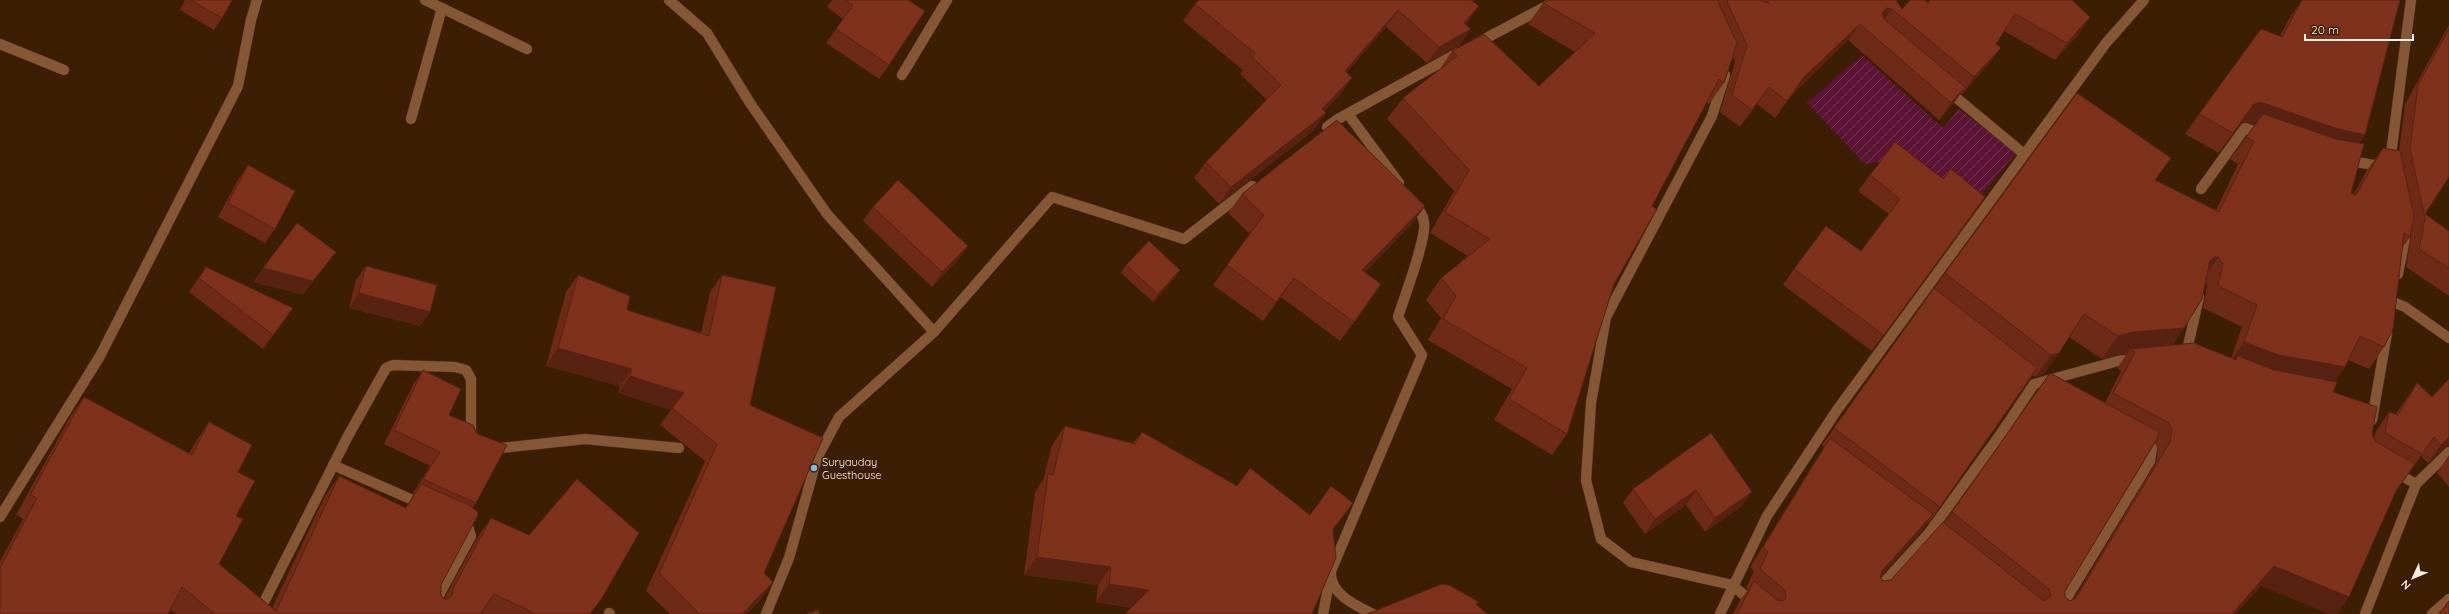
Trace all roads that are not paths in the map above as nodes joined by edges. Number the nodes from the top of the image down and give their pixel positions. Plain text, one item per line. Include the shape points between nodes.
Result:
1 (258, 0) edge
2 (425, 0) edge
3 (669, 0) edge
4 (947, 0) edge
5 (1558, 0) edge
6 (2144, 0) edge
7 (2411, 0) edge
8 (442, 8) junction
9 (0, 44) edge
10 (528, 49) dead end
11 (1729, 64) edge
12 (64, 70) dead end
13 (902, 75) dead end
14 (1941, 85) edge
15 (1348, 114) junction
16 (411, 119) dead end
17 (1319, 133) edge
18 (2273, 138) edge
19 (2024, 154) junction
20 (2338, 158) edge
21 (1258, 181) edge
22 (2201, 189) dead end
23 (2402, 222) edge
24 (2201, 285) edge
25 (1920, 296) junction
26 (1932, 305) edge
27 (2389, 326) edge
28 (934, 332) junction
29 (2449, 338) edge
30 (2186, 356) edge
31 (2148, 358) edge
32 (2031, 382) junction
33 (2048, 392) edge
34 (2369, 433) edge
35 (2131, 437) edge
36 (679, 448) dead end
37 (2449, 452) edge
38 (333, 465) junction
39 (2384, 466) edge
40 (2416, 484) junction
41 (431, 508) edge
42 (451, 516) edge
43 (0, 517) edge
44 (1330, 578) junction
45 (1732, 585) junction
46 (1873, 595) edge
47 (2449, 599) edge
48 (1360, 612) edge
49 (258, 614) edge
50 (432, 614) edge
51 (766, 614) edge
52 (1323, 614) edge
53 (1373, 614) edge
54 (1720, 614) edge
55 (1767, 614) edge
56 (2057, 614) edge
57 (2365, 614) edge
58 (2432, 614) edge

1 - 43 street via 251,20 238,86 100,356
2 - 8 street
3 - 28 street via 708,33 750,103 827,214
4 - 13 street
5 - 15 street
6 - 19 street via 2106,44
7 - 20 street via 2391,172
8 - 10 street
8 - 16 street
9 - 12 street
11 - 45 street via 1712,116 1606,317 1591,403 1586,480 1600,539 1631,562
14 - 19 street
15 - 17 street
15 - 44 street via 1420,210 1424,222 1423,236 1398,317 1422,355
18 - 22 street via 2244,128
19 - 25 street
21 - 28 street via 1184,239 1052,197
23 - 29 street via 2405,238 2394,299
24 - 30 street
25 - 26 street
25 - 45 street via 1767,516
27 - 34 street via 2371,404
28 - 51 street via 839,417 818,458 789,558
31 - 32 street via 2118,361
32 - 33 street
32 - 46 street via 2002,432 1928,533
35 - 56 street via 2152,448 2150,461
36 - 38 street via 586,439 493,450 481,446 471,433 471,380 466,370 455,367 393,364 382,374
37 - 40 street
38 - 41 street
38 - 49 street
39 - 40 street
40 - 57 street
42 - 50 street via 468,527 471,536 432,608
44 - 48 street via 1340,594
44 - 52 street
45 - 54 street
45 - 55 street
47 - 58 street
48 - 53 street

